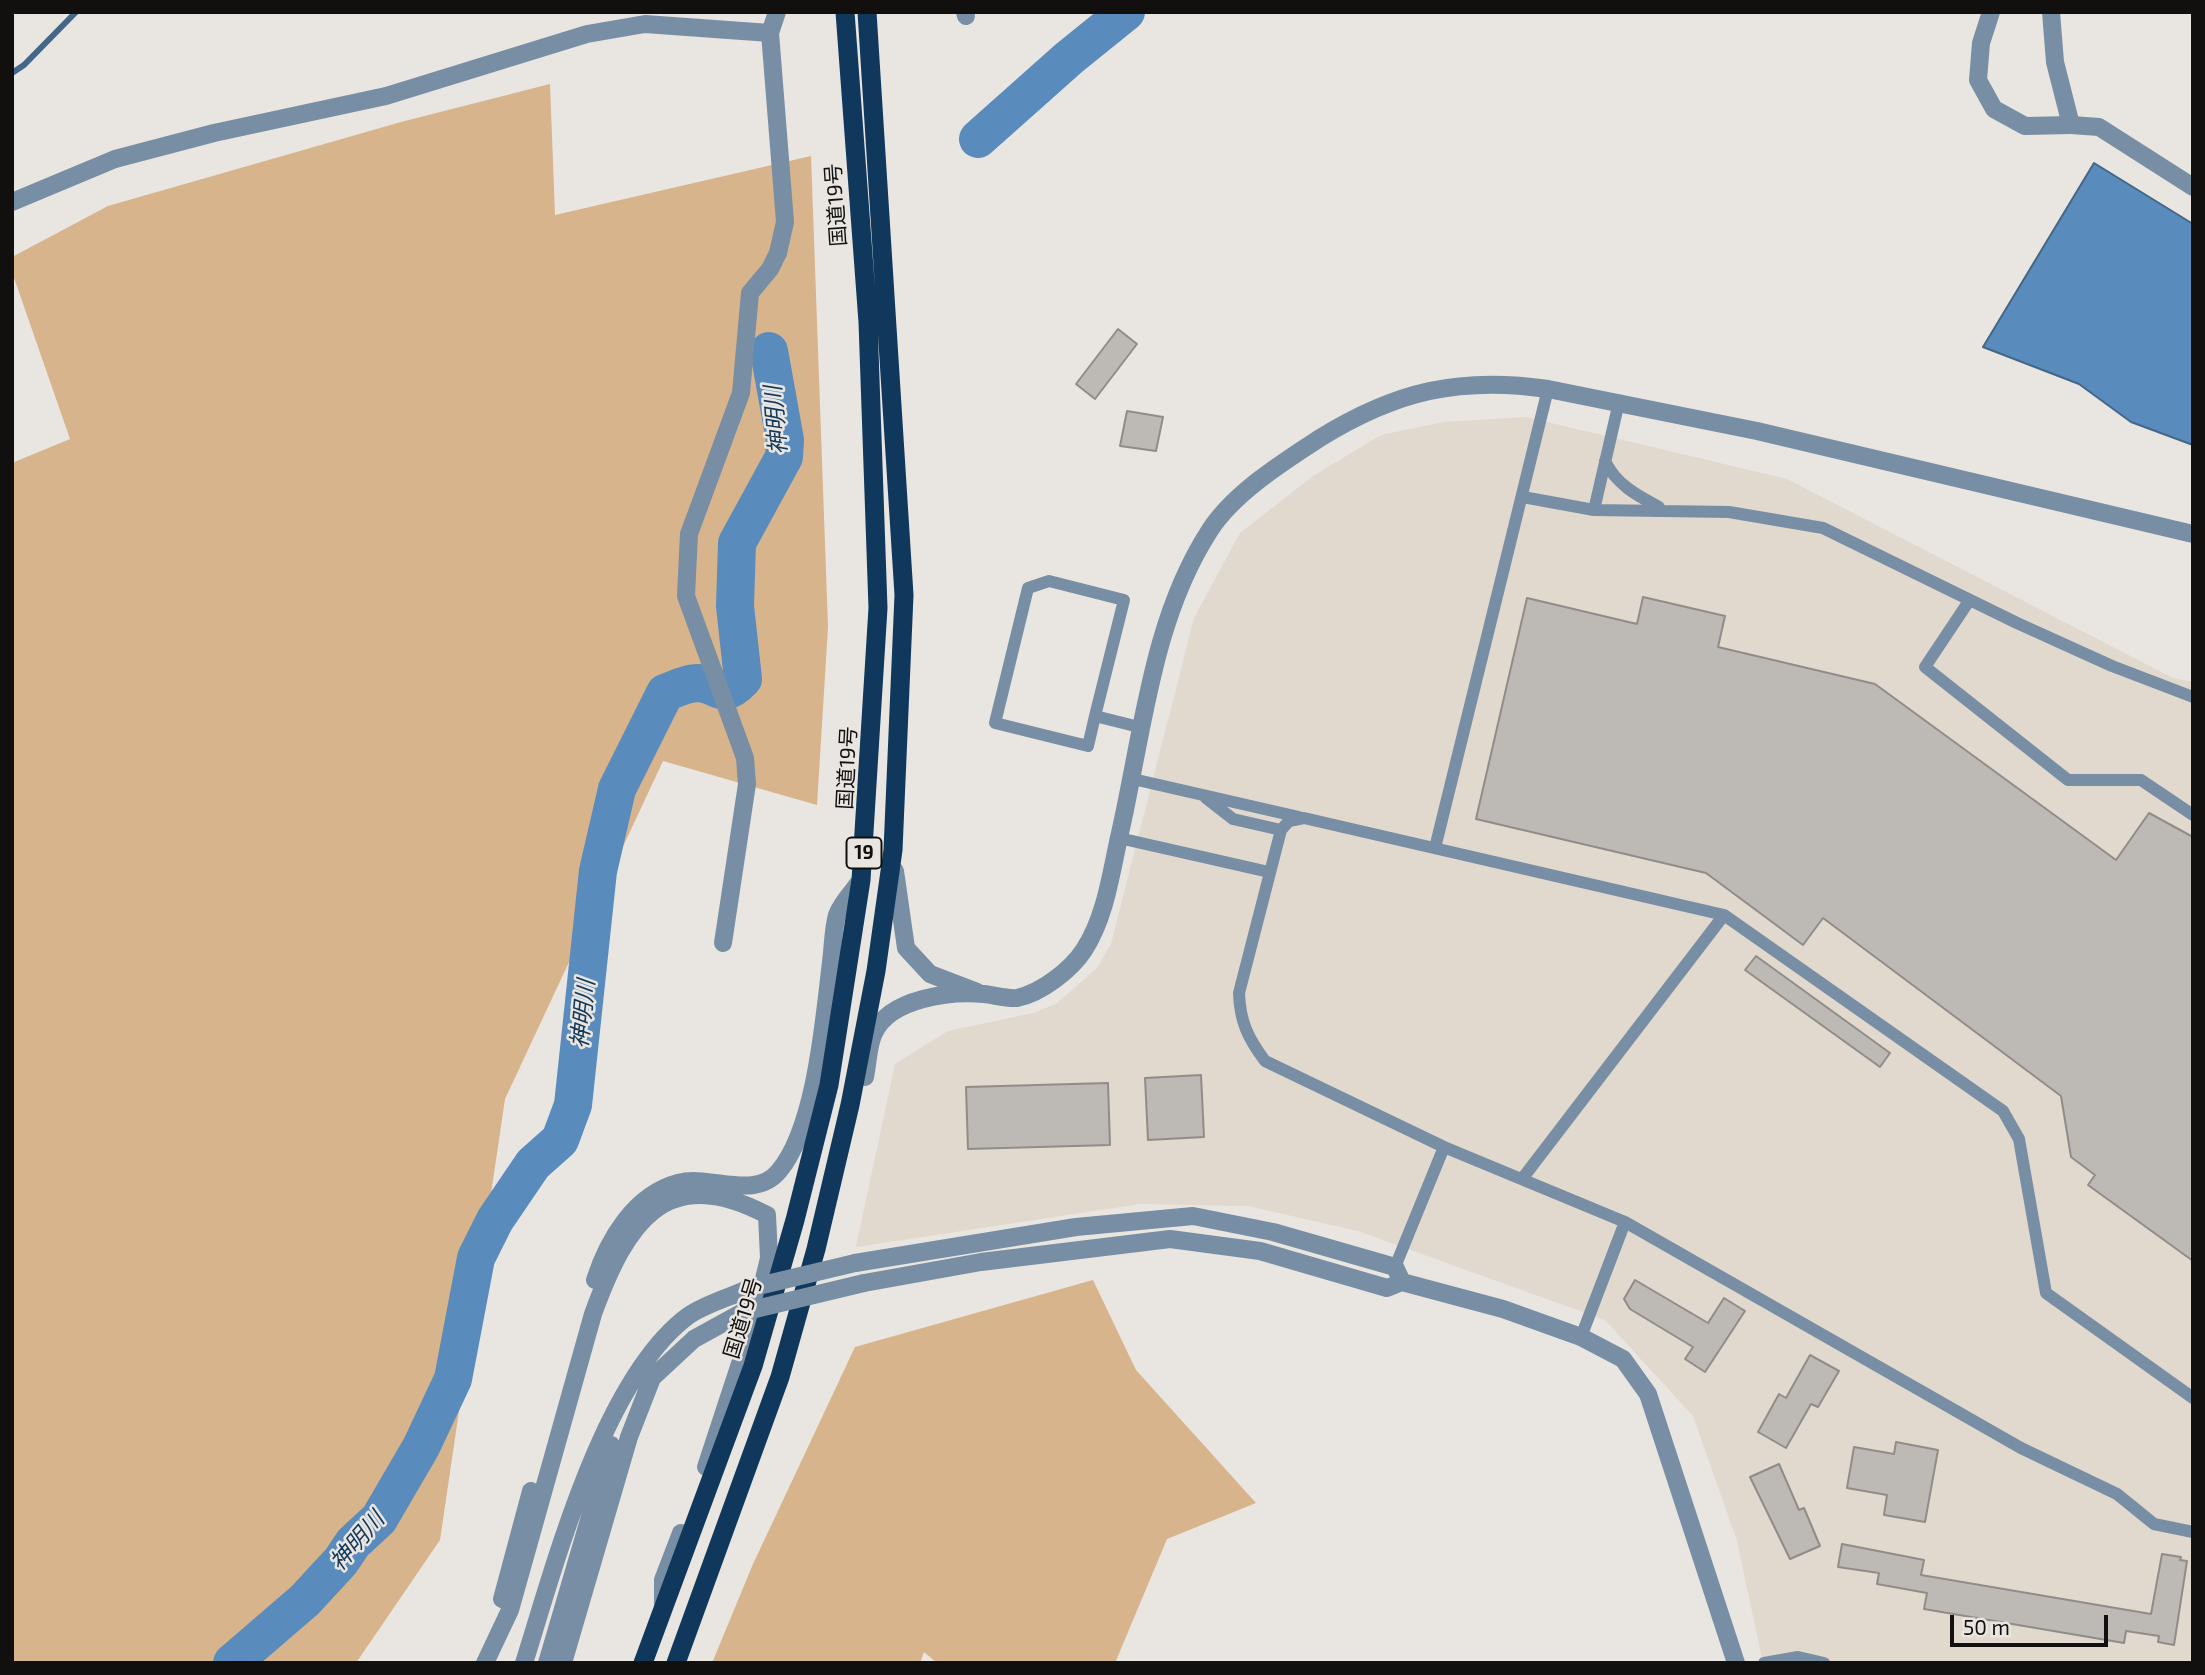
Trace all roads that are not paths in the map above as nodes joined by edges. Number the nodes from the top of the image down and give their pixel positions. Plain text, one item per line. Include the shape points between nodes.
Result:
1 (777, 12) edge
2 (845, 12) edge
3 (867, 12) edge
4 (1991, 12) edge
5 (2051, 12) edge
6 (770, 33) junction
7 (2071, 125) junction
8 (2193, 187) edge
9 (12, 202) edge
10 (1548, 389) junction
11 (1619, 402) junction
12 (1605, 461) junction
13 (1523, 497) junction
14 (1663, 509) junction
15 (1594, 510) junction
16 (2193, 534) edge
17 (1969, 601) junction
18 (2193, 698) edge
19 (1095, 716) junction
20 (1143, 727) junction
21 (1133, 779) junction
22 (1202, 795) junction
23 (2193, 815) edge
24 (1304, 818) junction
25 (1281, 830) junction
26 (1119, 838) junction
27 (1435, 848) junction
28 (893, 850) junction
29 (1269, 872) junction
30 (861, 880) junction
31 (1724, 915) junction
32 (723, 943) dead end
33 (981, 993) junction
34 (1444, 1147) junction
35 (1522, 1179) junction
36 (1625, 1222) junction
37 (816, 1249) junction
38 (1399, 1274) junction
39 (1581, 1337) junction
40 (628, 1388) junction
41 (2193, 1398) edge
42 (2193, 1532) edge
43 (663, 1613) junction
44 (474, 1663) edge
45 (485, 1663) edge
46 (524, 1663) edge
47 (547, 1663) edge
48 (563, 1663) edge
49 (643, 1663) edge
50 (676, 1663) edge
51 (1735, 1663) edge
52 (1764, 1663) edge
53 (1824, 1663) edge

1 - 6 street
2 - 30 highway, 国道19号 / 19 via 868,322 878,608
3 - 28 highway, 国道19号 / 19 via 904,595
4 - 7 street via 1980,43 1978,80 1994,109 2025,126
5 - 7 street via 2055,62
6 - 9 street via 645,24 587,34 386,96 214,132 115,159
6 - 32 street via 785,222 778,253 750,293 741,393 688,534 686,596 746,758 747,784
7 - 8 street via 2099,127
10 - 11 street
10 - 13 lane
10 - 20 street via 1457,385 1400,397 1351,419 1267,472 1211,528 1176,591
11 - 12 lane
11 - 16 street
12 - 14 lane via 1612,475 1634,494
12 - 15 lane
13 - 15 lane
13 - 27 lane
14 - 15 lane
14 - 17 lane via 1729,512 1823,528
17 - 18 lane
17 - 23 lane via 1925,667 2068,779 2141,780
19 - 19 lane via 1088,746 995,723 1028,589 1049,581 1124,600
19 - 20 lane
20 - 21 street
21 - 22 lane
21 - 26 street
22 - 24 lane
22 - 25 lane via 1233,819
24 - 25 lane via 1289,821
24 - 27 lane
25 - 29 lane
26 - 29 lane
26 - 33 street via 1103,909 1083,951 1053,981 1016,998
27 - 31 lane
28 - 33 street via 906,948 930,974
28 - 37 highway, 国道19号 / 19 via 876,971
29 - 34 lane via 1239,993 1247,1037 1265,1061
30 - 43 highway, 国道19号 / 19 via 829,1085 795,1220 753,1366
30 - 44 street via 837,914 811,1093 796,1141 779,1172 760,1185 678,1183 649,1199 621,1224 604,1253 502,1598
31 - 35 lane
31 - 41 lane via 2003,1111 2018,1139 2046,1293
33 - 37 street via 916,999 895,1010 874,1032 830,1232
34 - 35 lane
34 - 38 lane
35 - 36 lane
36 - 39 lane
36 - 42 lane via 2021,1448 2117,1494 2154,1524
37 - 50 highway, 国道19号 / 19 via 780,1377
38 - 39 street
38 - 40 street, bridge via 1273,1232 1193,1216 1076,1227 855,1263 750,1287 688,1316 650,1355
38 - 48 street, bridge via 1387,1288 1260,1251 1170,1238 981,1262 864,1283 743,1312 694,1339 652,1378 629,1437
39 - 51 street via 1623,1359 1648,1394
40 - 46 street via 568,1522
40 - 47 street
43 - 45 street via 663,1580 711,1453 754,1321 769,1258 767,1214 741,1201 696,1193 647,1213 606,1278 510,1610
43 - 49 highway, 国道19号 / 19
52 - 53 lane via 1798,1657

